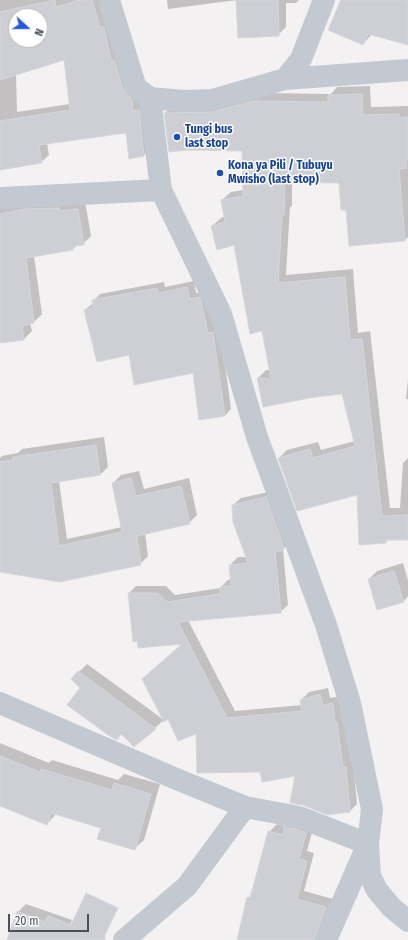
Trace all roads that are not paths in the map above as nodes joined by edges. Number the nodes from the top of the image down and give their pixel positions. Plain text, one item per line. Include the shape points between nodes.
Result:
1 (109, 0) edge
2 (324, 0) edge
3 (408, 70) edge
4 (285, 79) junction
5 (150, 98) junction
6 (161, 190) junction
7 (0, 198) edge
8 (0, 703) edge
9 (245, 807) junction
10 (368, 844) junction
11 (408, 921) edge
12 (124, 940) edge
13 (326, 940) edge

1 - 5 street via 135,85
2 - 4 street via 300,59
3 - 4 street
4 - 5 street via 212,100
5 - 6 street
6 - 7 street
6 - 10 street via 221,314 257,437 326,625 350,703 372,809
8 - 9 street
9 - 10 street via 298,817
9 - 12 street via 186,886
10 - 11 street via 370,876 377,890
10 - 13 street

